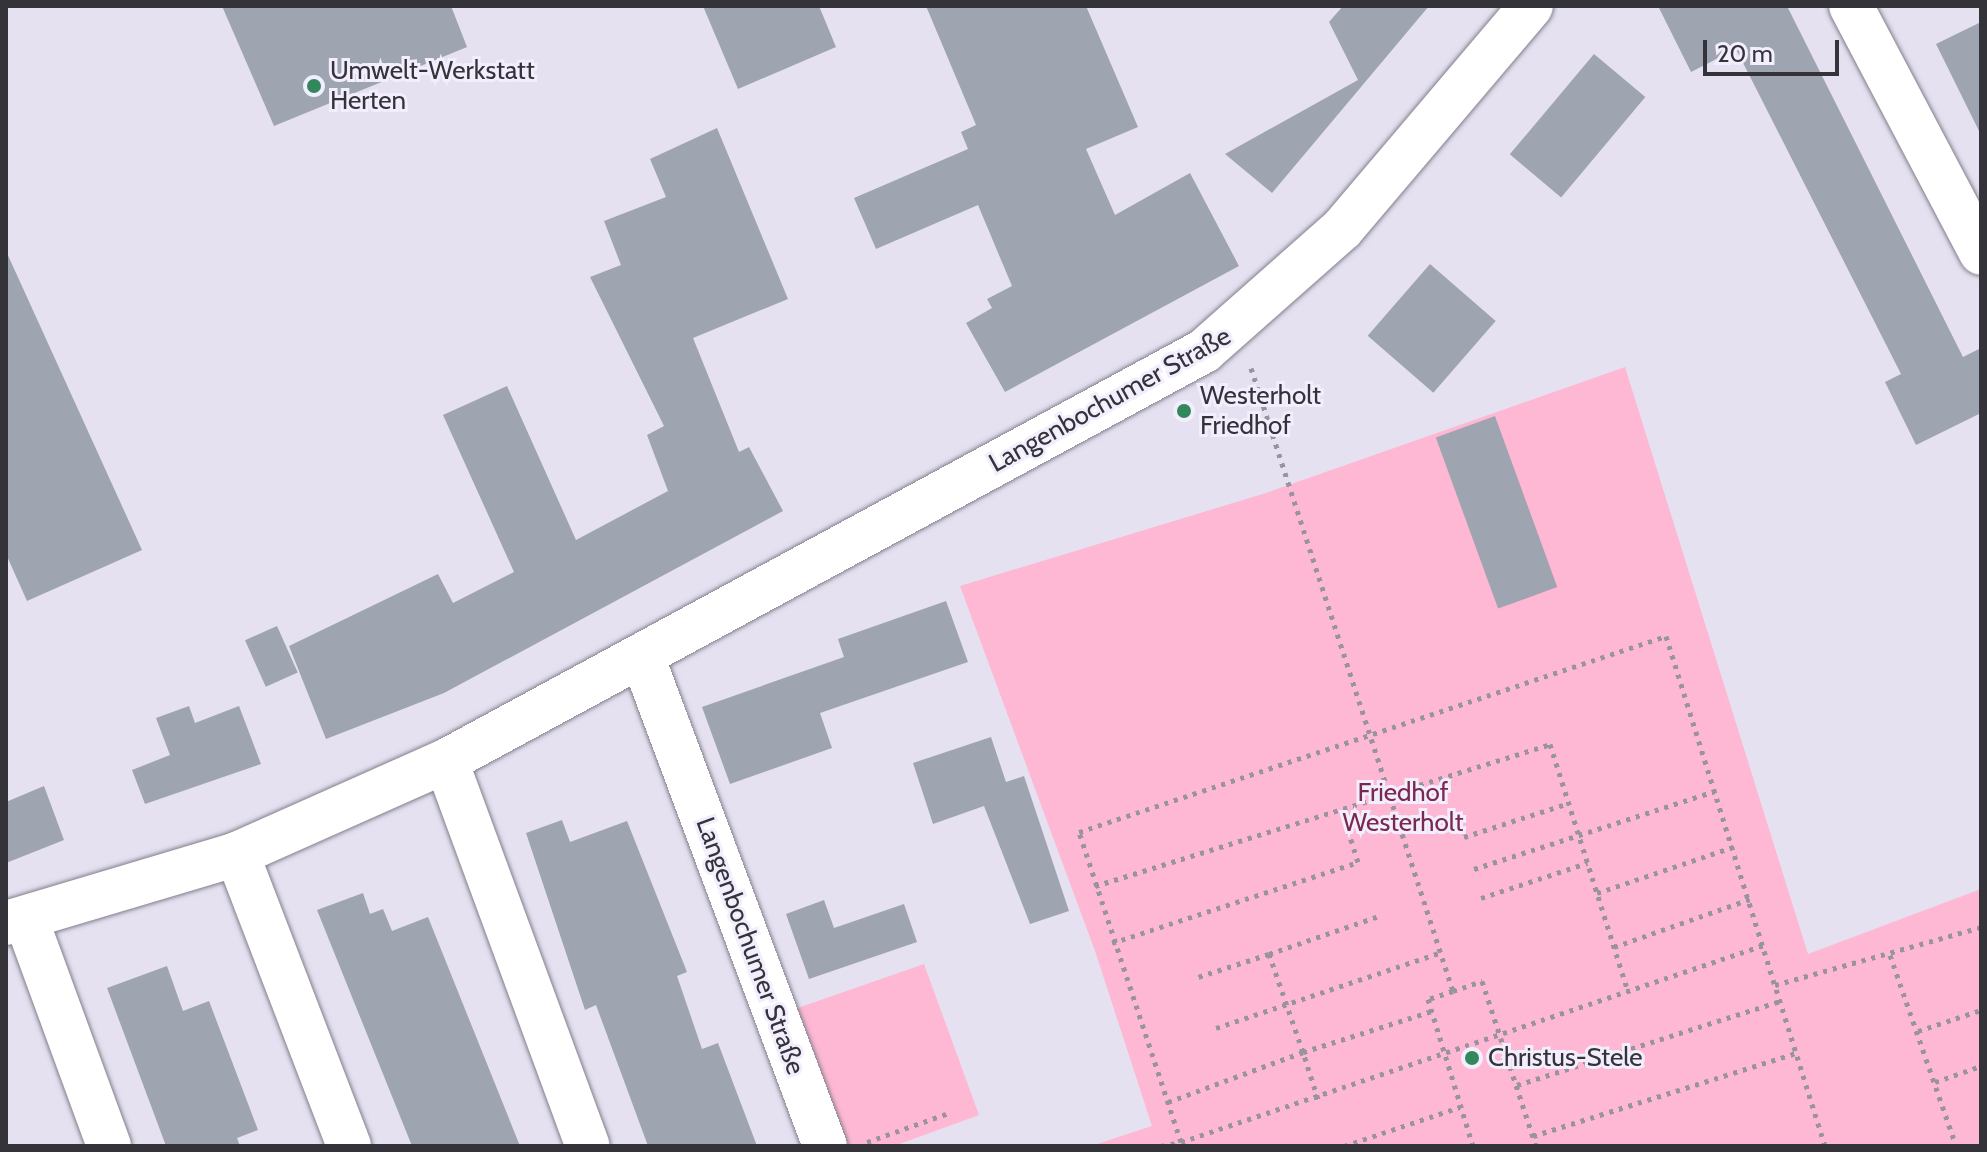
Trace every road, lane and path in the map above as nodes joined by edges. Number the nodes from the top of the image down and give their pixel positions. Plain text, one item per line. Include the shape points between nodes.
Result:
1 (1531, 6) edge
2 (1851, 6) edge
3 (1981, 253) edge
4 (1237, 329) junction
5 (642, 656) junction
6 (1375, 737) junction
7 (446, 761) junction
8 (1715, 791) junction
9 (1389, 793) junction
10 (1569, 803) junction
11 (1341, 808) junction
12 (1579, 834) junction
13 (1464, 837) dead end
14 (1733, 847) junction
15 (237, 854) junction
16 (1587, 863) junction
17 (1474, 869) dead end
18 (1095, 886) junction
19 (1597, 893) junction
20 (1481, 898) dead end
21 (1750, 899) junction
22 (1379, 916) dead end
23 (16, 921) edge
24 (1981, 927) edge
25 (1112, 943) junction
26 (1764, 945) junction
27 (1614, 947) junction
28 (1442, 952) junction
29 (1269, 954) junction
30 (1890, 955) junction
31 (1198, 977) dead end
32 (1775, 985) junction
33 (1453, 991) junction
34 (1628, 992) junction
35 (1781, 1001) junction
36 (1287, 1006) junction
37 (1981, 1010) edge
38 (1432, 1011) junction
39 (1216, 1028) dead end
40 (1918, 1031) junction
41 (1499, 1035) junction
42 (1303, 1052) junction
43 (1797, 1053) junction
44 (1444, 1057) junction
45 (1981, 1066) edge
46 (1935, 1082) junction
47 (1517, 1085) junction
48 (1318, 1099) junction
49 (1168, 1102) junction
50 (1460, 1107) junction
51 (949, 1113) dead end
52 (1533, 1136) junction
53 (1181, 1142) junction
54 (109, 1146) edge
55 (349, 1146) edge
56 (588, 1146) edge
57 (825, 1146) edge
58 (855, 1146) edge
59 (1161, 1146) edge
60 (1344, 1146) edge
61 (1473, 1146) edge
62 (1536, 1146) edge
63 (1825, 1146) edge
64 (1956, 1146) edge

1 - 4 street, Langenbochumer Straße via 1342,229
2 - 3 street
4 - 5 street, Langenbochumer Straße
4 - 6 path
5 - 7 street, Langenbochumer Straße
5 - 57 street, Langenbochumer Straße
6 - 8 path via 1666,636
6 - 9 path
6 - 18 path via 1079,832
7 - 15 street, Langenbochumer Straße
7 - 56 street
8 - 12 path
8 - 14 path
9 - 10 path via 1550,744
9 - 11 path
9 - 28 path
10 - 12 path
10 - 13 path
11 - 18 path
11 - 25 path via 1358,862
12 - 16 path
12 - 17 path
14 - 19 path
14 - 21 path
15 - 23 street, Langenbochumer Straße
15 - 55 street
16 - 19 path
16 - 20 path
18 - 25 path
19 - 27 path
21 - 26 path
21 - 27 path
22 - 29 path
23 - 54 street, Langenbochumer Straße
24 - 30 path
25 - 49 path
26 - 32 path
26 - 34 path
27 - 34 path
28 - 33 path
28 - 36 path
29 - 31 path
29 - 36 path
30 - 32 path
30 - 40 path
32 - 35 path
33 - 38 path via 1428,999
33 - 41 path via 1482,981
34 - 41 path
35 - 43 path
35 - 47 path
36 - 39 path
36 - 42 path
37 - 40 path
38 - 42 path
38 - 44 path
40 - 46 path
41 - 44 path
41 - 47 path
42 - 48 path
42 - 49 path
43 - 52 path
43 - 63 path
44 - 48 path
44 - 50 path
45 - 46 path
46 - 64 path
47 - 52 path
48 - 53 path
49 - 53 path
50 - 60 path
50 - 61 path
51 - 58 path
52 - 62 path
53 - 59 path

